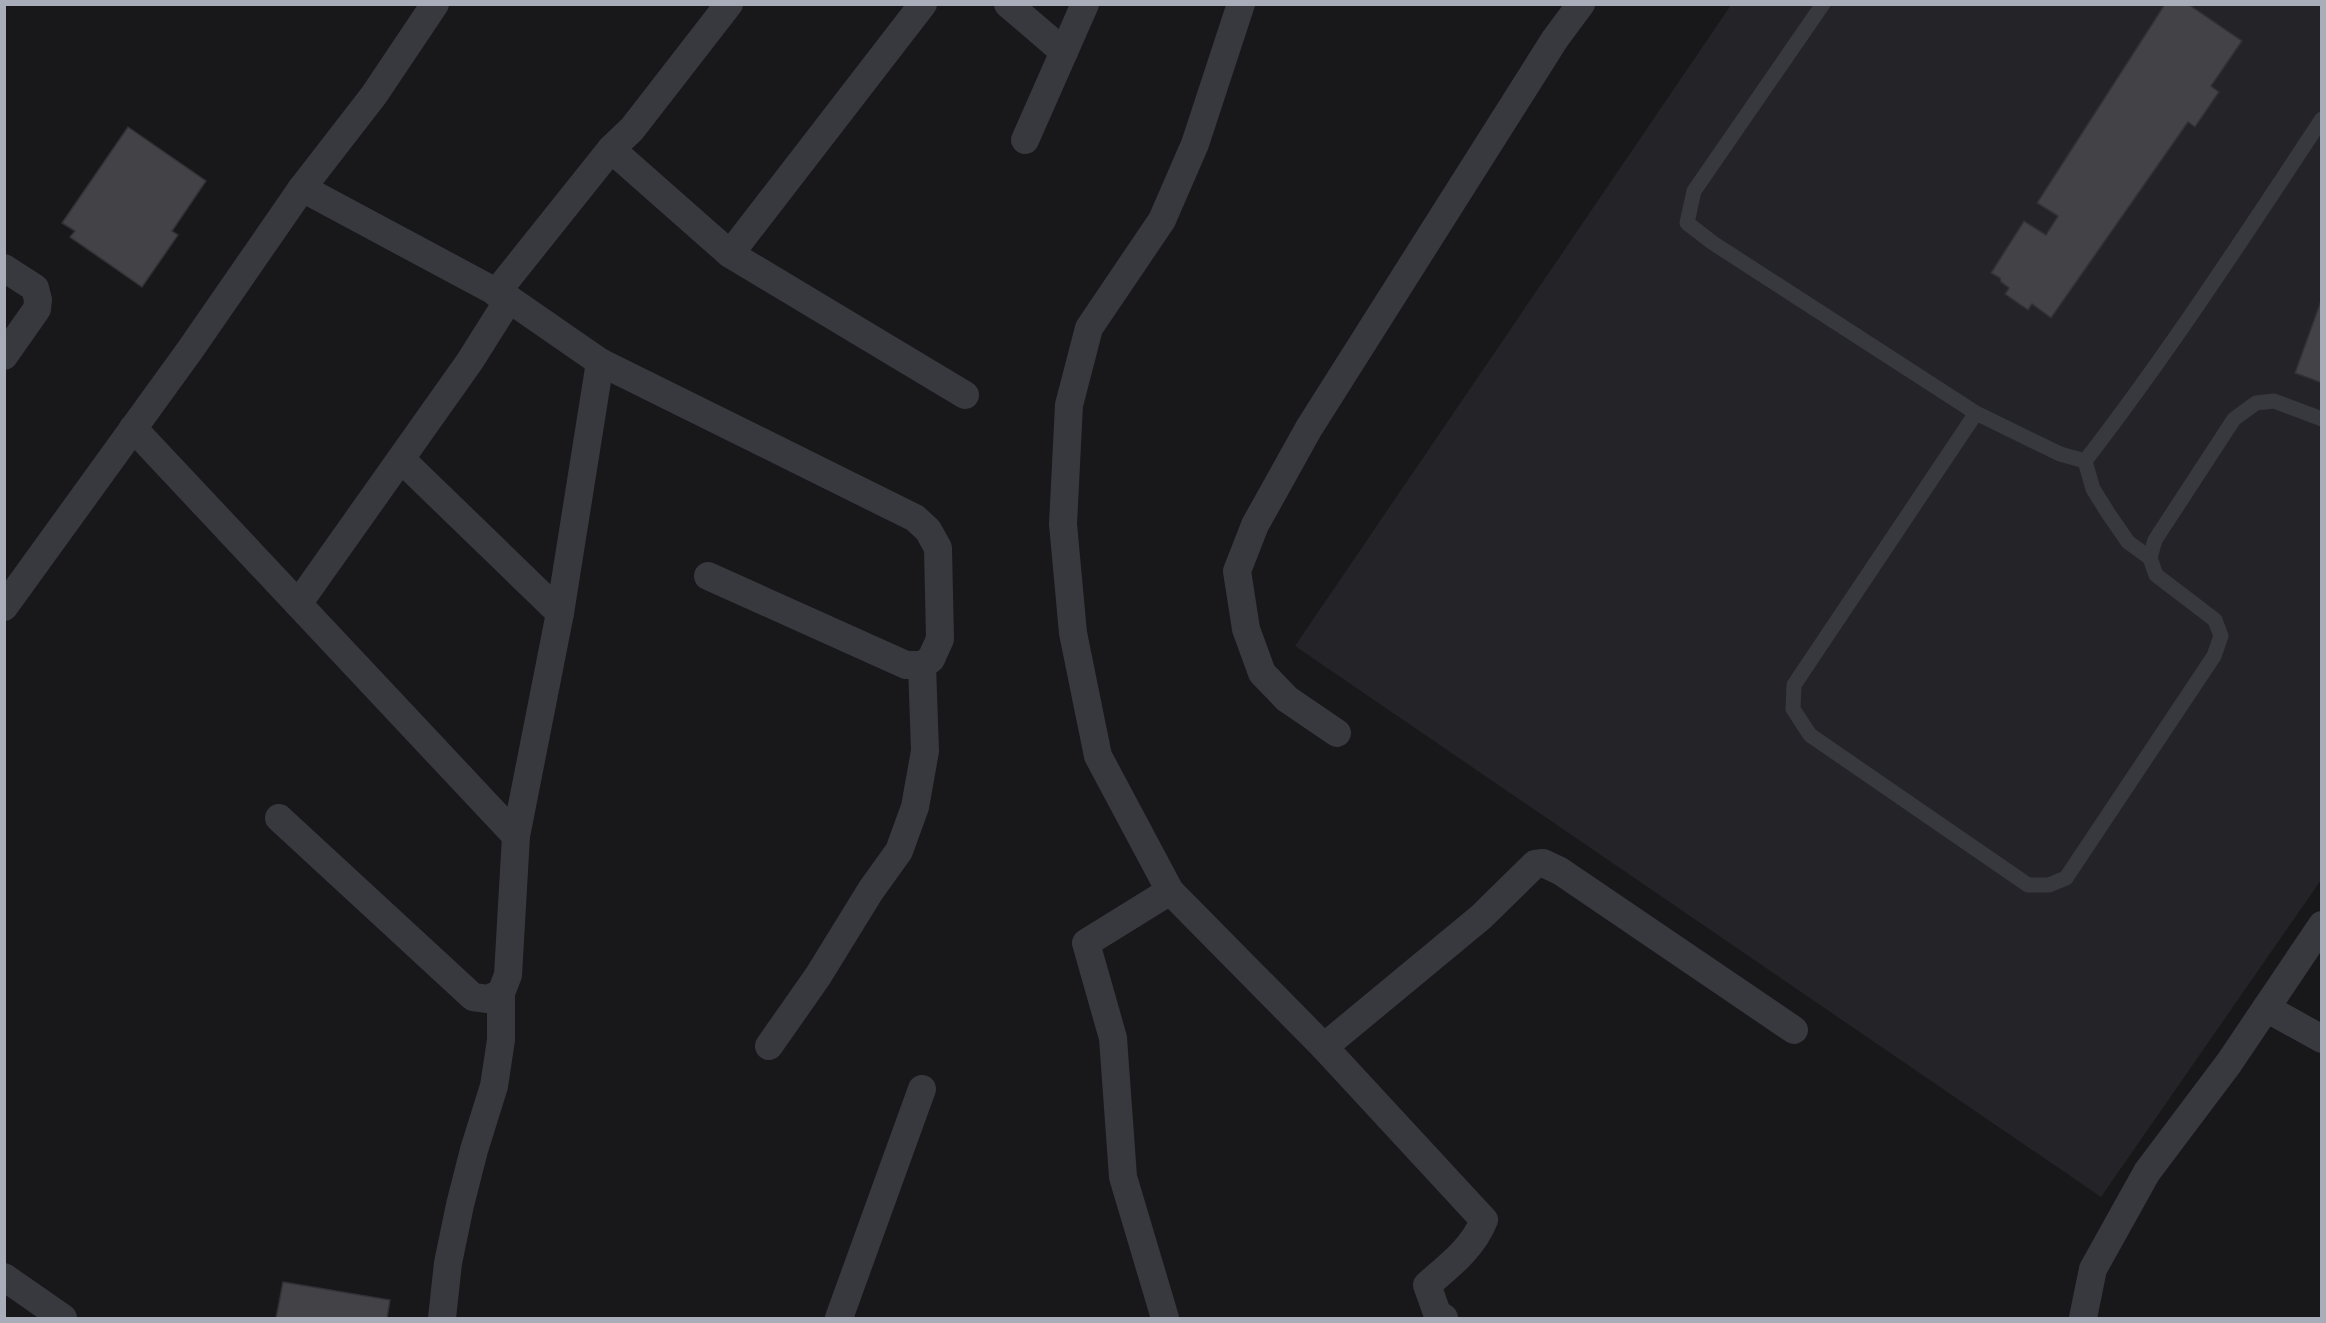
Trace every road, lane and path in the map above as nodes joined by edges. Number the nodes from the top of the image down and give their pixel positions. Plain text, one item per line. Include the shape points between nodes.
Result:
1 (435, 4) edge
2 (729, 4) edge
3 (923, 4) edge
4 (1008, 4) edge
5 (1085, 4) edge
6 (1241, 4) edge
7 (1581, 4) edge
8 (1822, 4) edge
9 (1064, 52) junction
10 (2322, 119) edge
11 (1025, 140) dead end
12 (611, 149) junction
13 (302, 188) junction
14 (730, 254) junction
15 (4, 268) edge
16 (503, 296) junction
17 (4, 356) edge
18 (600, 362) junction
19 (965, 395) dead end
20 (1976, 413) junction
21 (2322, 419) edge
22 (133, 428) junction
23 (401, 459) junction
24 (2085, 461) junction
25 (2150, 558) junction
26 (708, 576) dead end
27 (298, 604) junction
28 (4, 607) edge
29 (560, 613) junction
30 (922, 665) junction
31 (1337, 733) dead end
32 (279, 818) dead end
33 (516, 836) junction
34 (1170, 891) junction
35 (2322, 925) edge
36 (501, 993) junction
37 (2266, 1008) junction
38 (1794, 1030) dead end
39 (2322, 1039) edge
40 (769, 1046) dead end
41 (1324, 1047) junction
42 (922, 1089) dead end
43 (4, 1277) edge
44 (63, 1318) edge
45 (442, 1318) edge
46 (839, 1318) edge
47 (1165, 1318) edge
48 (1444, 1318) edge
49 (2083, 1318) edge

1 - 13 street via 374,95
2 - 12 street via 632,129
3 - 14 street
4 - 9 street
5 - 9 street
6 - 34 street via 1195,144 1162,220 1089,327 1069,405 1063,525 1073,633 1098,756
7 - 31 street via 1309,428 1255,525 1237,571 1246,629 1262,673 1287,699
8 - 20 lane via 1694,191 1687,223
9 - 11 street
10 - 24 lane
12 - 14 street
12 - 16 street
13 - 16 street
13 - 22 street
14 - 19 street
15 - 17 street via 35,288 38,300 37,309
16 - 18 street
16 - 23 street via 471,361
18 - 29 street
18 - 30 street via 915,518 928,530 938,548 940,639 931,659
20 - 24 lane via 2060,454
20 - 25 lane via 1794,685 1793,709 1810,735 2028,885 2049,885 2066,878 2214,656 2222,636 2216,620 2156,575
21 - 25 lane via 2274,401 2256,403 2234,419 2154,540
22 - 27 street
22 - 28 street
23 - 27 street
23 - 29 street
24 - 25 lane via 2093,489 2128,543
26 - 30 street via 906,665
27 - 33 street
29 - 33 street
30 - 40 street via 925,751 915,807 899,851
32 - 36 street via 473,997 488,999
33 - 36 street via 508,975
34 - 41 street
34 - 47 street via 1086,943 1113,1038 1123,1177
35 - 37 street
36 - 45 street via 501,1040 494,1086 460,1205
37 - 39 street
37 - 49 street via 2147,1172 2093,1269
38 - 41 street via 1560,870 1544,863 1535,864 1481,917
41 - 48 street via 1484,1220 1463,1253 1427,1285 1437,1313
42 - 46 street
43 - 44 street

